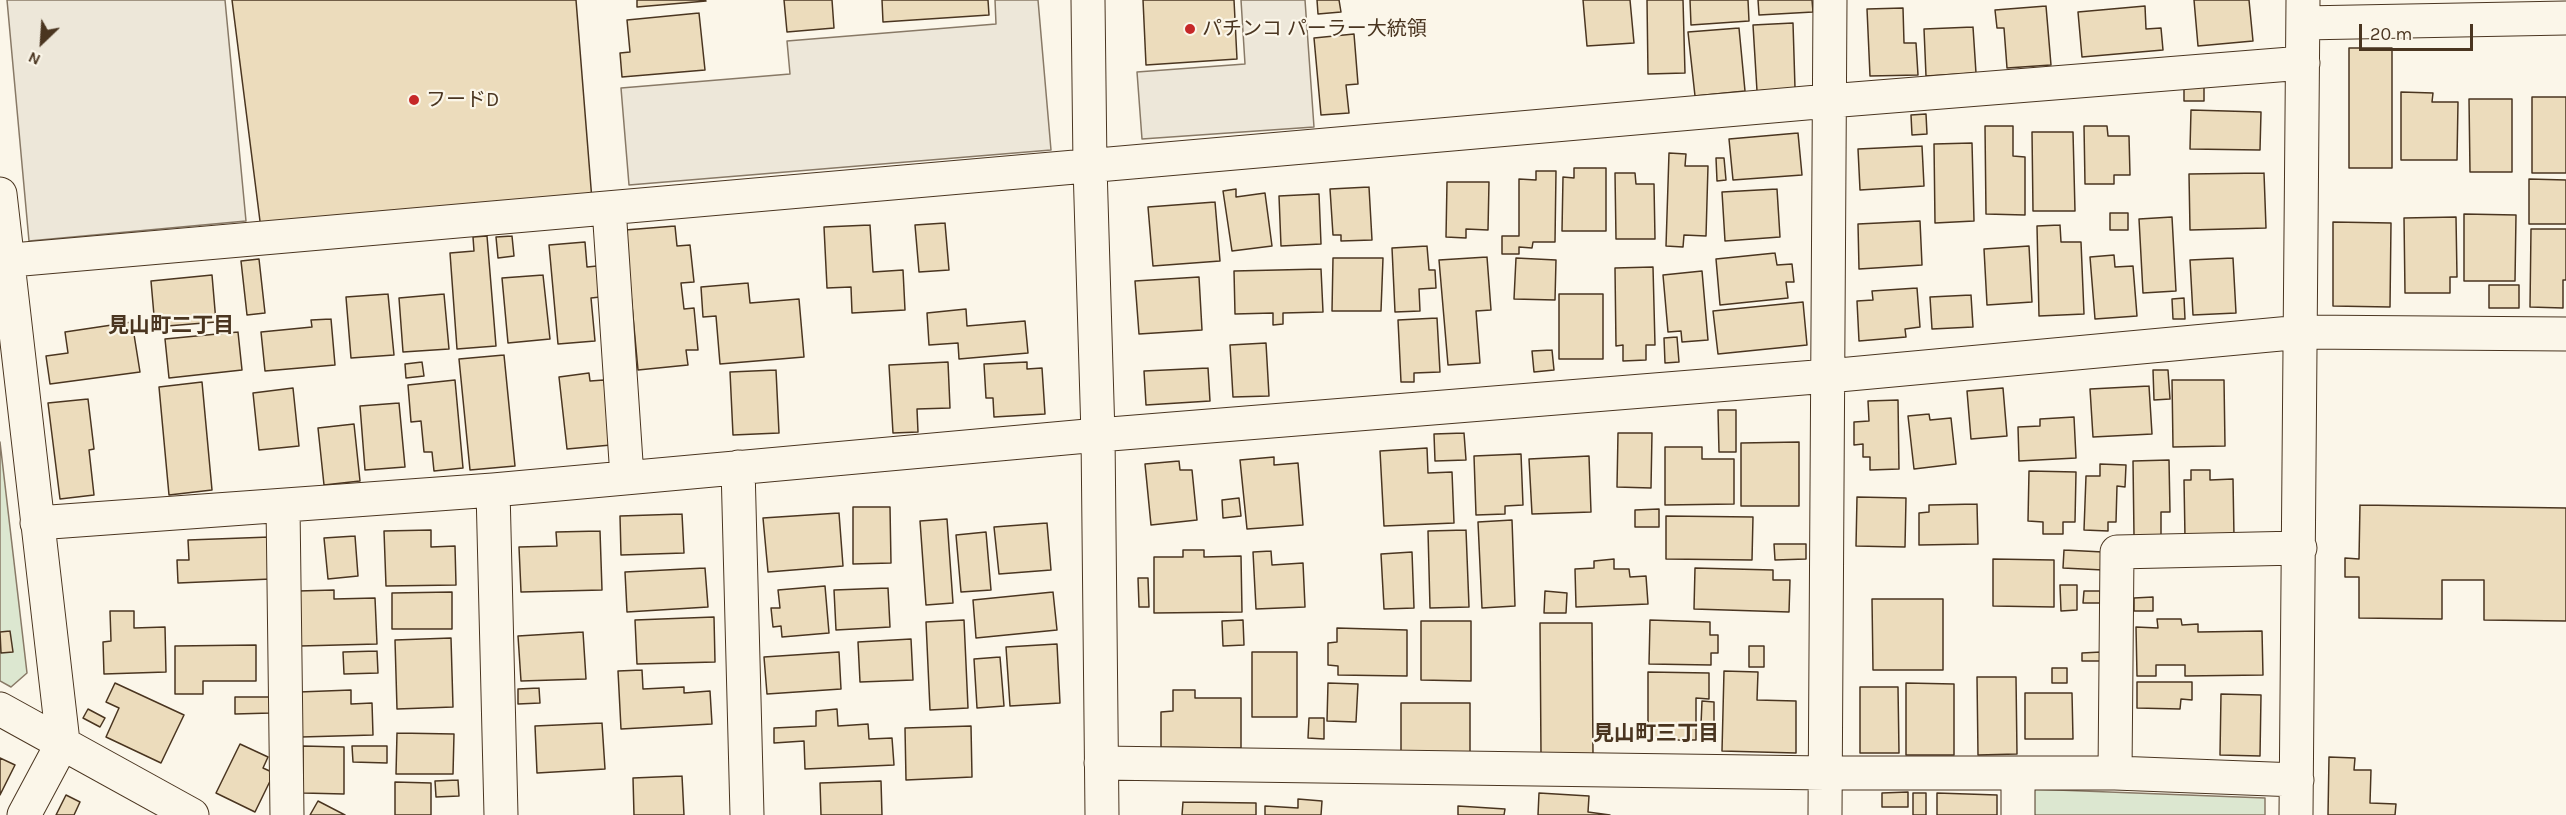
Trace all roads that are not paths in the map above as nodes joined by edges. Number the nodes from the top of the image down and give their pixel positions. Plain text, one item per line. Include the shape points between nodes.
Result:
1 (1088, 0) edge
2 (1830, 0) edge
3 (2303, 12) edge
4 (2566, 18) edge
5 (2303, 63) junction
6 (1829, 102) junction
7 (1090, 166) junction
8 (0, 194) edge
9 (609, 208) junction
10 (4, 260) edge
11 (2302, 332) junction
12 (2566, 334) edge
13 (1828, 376) junction
14 (1098, 435) junction
15 (738, 467) junction
16 (627, 477) junction
17 (493, 490) junction
18 (283, 506) junction
19 (37, 523) junction
20 (2300, 548) junction
21 (0, 709) edge
22 (63, 742) junction
23 (1101, 763) junction
24 (1825, 773) junction
25 (2018, 773) junction
26 (2115, 773) junction
27 (2297, 780) junction
28 (24, 815) edge
29 (192, 815) edge
30 (287, 815) edge
31 (501, 815) edge
32 (747, 815) edge
33 (1101, 815) edge
34 (1825, 815) edge
35 (2018, 815) edge
36 (2296, 815) edge

1 - 7 street
2 - 6 street
3 - 4 street
3 - 5 street
5 - 6 street
5 - 11 street
6 - 7 street
6 - 13 street
7 - 9 street
7 - 14 street
8 - 10 street
9 - 10 street
9 - 16 street
10 - 19 street
11 - 12 street
11 - 13 street
11 - 20 street
13 - 14 street
13 - 24 street
14 - 15 street
14 - 23 street
15 - 16 street
15 - 32 street
16 - 17 street
17 - 18 street
17 - 31 street
18 - 19 street
18 - 30 street
19 - 22 street
20 - 26 street via 2117,552
20 - 27 street
21 - 22 street
22 - 28 street
22 - 29 street
23 - 24 street
23 - 33 street
24 - 25 street
24 - 34 street
25 - 26 street
25 - 35 street
26 - 27 street
27 - 36 street

